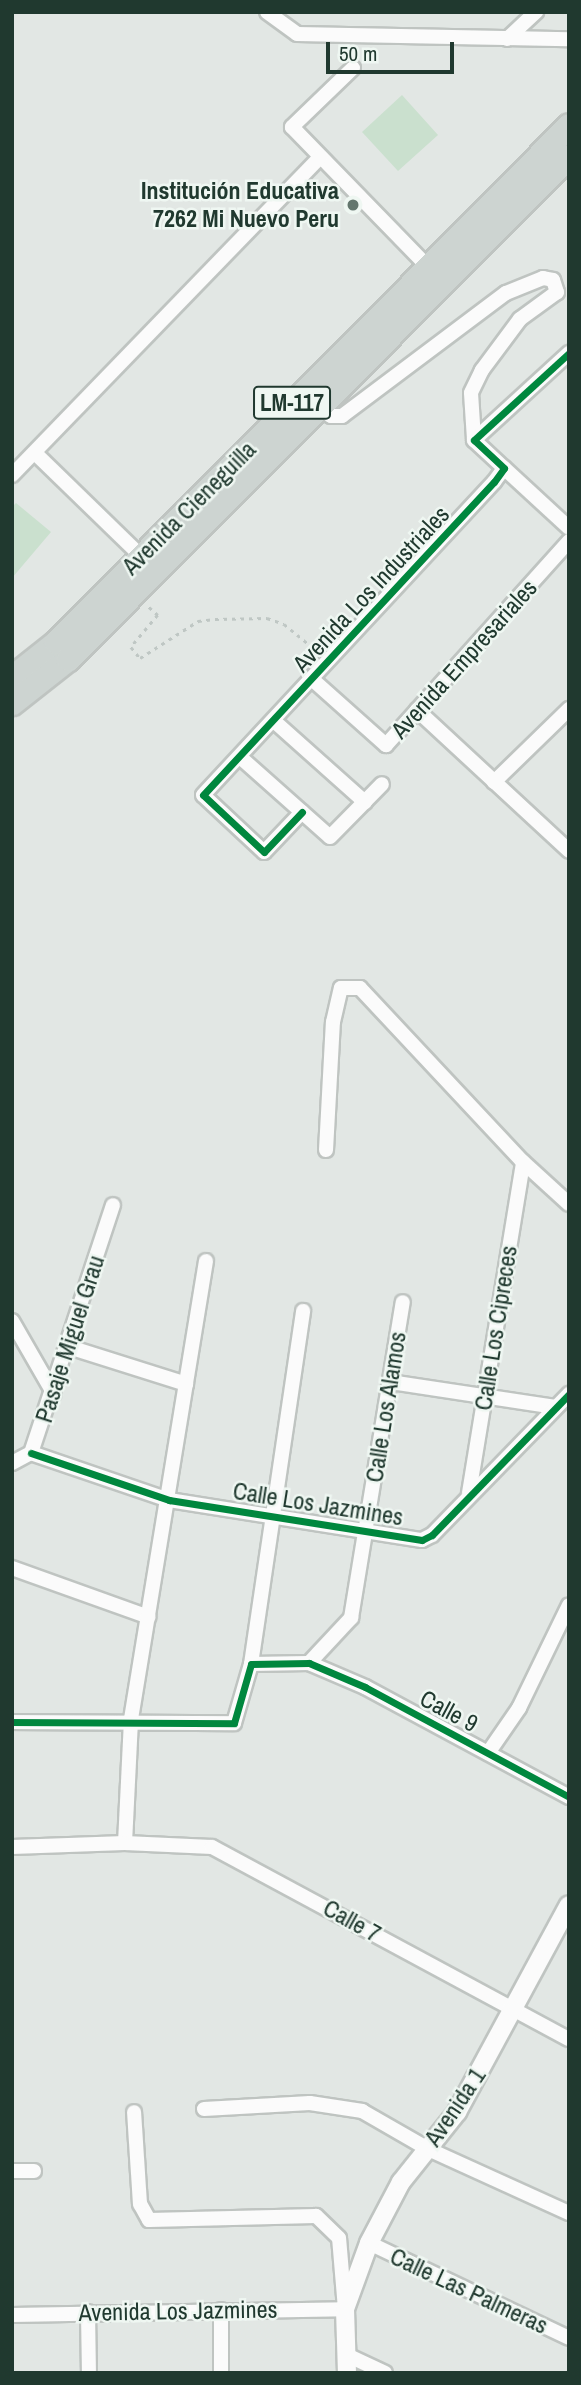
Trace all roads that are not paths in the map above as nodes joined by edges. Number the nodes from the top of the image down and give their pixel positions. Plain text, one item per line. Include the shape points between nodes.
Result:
1 (267, 12) edge
2 (536, 12) edge
3 (507, 39) junction
4 (569, 39) edge
5 (353, 68) dead end
6 (569, 125) edge
7 (569, 156) edge
8 (320, 157) junction
9 (435, 275) junction
10 (569, 353) edge
11 (320, 407) junction
12 (474, 440) junction
13 (35, 453) junction
14 (504, 468) junction
15 (12, 475) edge
16 (569, 528) edge
17 (569, 541) edge
18 (141, 556) junction
19 (12, 677) edge
20 (313, 680) junction
21 (12, 703) edge
22 (569, 709) edge
23 (417, 710) junction
24 (274, 721) junction
25 (240, 757) junction
26 (494, 782) junction
27 (382, 784) dead end
28 (365, 802) junction
29 (302, 812) junction
30 (569, 851) edge
31 (326, 1150) dead end
32 (523, 1162) junction
33 (113, 1205) dead end
34 (569, 1205) edge
35 (206, 1261) dead end
36 (402, 1302) dead end
37 (303, 1311) dead end
38 (12, 1321) edge
39 (69, 1347) junction
40 (390, 1382) junction
41 (186, 1384) junction
42 (54, 1394) junction
43 (569, 1394) edge
44 (485, 1398) junction
45 (555, 1407) junction
46 (31, 1453) junction
47 (12, 1463) edge
48 (469, 1493) junction
49 (169, 1500) junction
50 (270, 1515) junction
51 (366, 1531) junction
52 (12, 1568) edge
53 (569, 1605) edge
54 (149, 1617) junction
55 (309, 1663) junction
56 (251, 1664) junction
57 (131, 1719) junction
58 (12, 1722) edge
59 (488, 1753) junction
60 (569, 1797) edge
61 (125, 1843) junction
62 (12, 1847) edge
63 (569, 1905) edge
64 (514, 2011) junction
65 (569, 2039) edge
66 (204, 2109) dead end
67 (134, 2112) dead end
68 (428, 2149) junction
69 (12, 2171) edge
70 (34, 2171) dead end
71 (569, 2213) edge
72 (369, 2243) junction
73 (345, 2309) junction
74 (221, 2310) junction
75 (88, 2312) junction
76 (12, 2315) edge
77 (569, 2338) edge
78 (347, 2364) edge
79 (89, 2373) edge
80 (221, 2373) edge
81 (385, 2373) edge

1 - 3 street via 297,34
2 - 3 street
3 - 4 street
5 - 8 street via 292,127
6 - 9 main road, Avenida Cieneguilla / LM-117
7 - 9 main road, Avenida Cieneguilla / LM-117
8 - 9 street
8 - 13 street
9 - 11 main road, Avenida Cieneguilla / LM-117
9 - 18 main road, Avenida Cieneguilla / LM-117
10 - 12 street
11 - 12 street via 331,416 342,416 506,293 543,278 553,280 557,292 520,319 482,370 471,393
11 - 21 main road, Avenida Cieneguilla / LM-117 via 68,659
12 - 14 street
13 - 15 street
13 - 18 street
14 - 16 street
14 - 20 street, Avenida Los Industriales
17 - 23 street, Avenida Empresariales
18 - 19 main road, Avenida Cieneguilla / LM-117 via 56,642
20 - 23 street, Avenida Empresariales via 386,744
20 - 24 street, Avenida Los Industriales
22 - 26 street
23 - 26 street
24 - 25 street, Avenida Los Industriales
24 - 28 street
25 - 29 street
25 - 29 street, Avenida Los Industriales via 203,795 264,852
26 - 30 street
27 - 28 street
28 - 29 street via 330,837
31 - 32 street via 333,1022 341,988 360,988
32 - 34 street
32 - 44 street, Calle Los Cipreces
33 - 39 street, Pasaje Miguel Grau
35 - 41 street
36 - 40 street, Calle Los Alamos
37 - 50 street
38 - 42 street
39 - 41 street
39 - 42 street, Pasaje Miguel Grau
40 - 44 street
40 - 51 street, Calle Los Alamos
41 - 49 street
42 - 46 street, Pasaje Miguel Grau
43 - 45 street, Calle Los Jazmines
44 - 45 street
44 - 48 street, Calle Los Cipreces
45 - 48 street, Calle Los Jazmines
46 - 47 street, Pasaje Miguel Grau
46 - 49 street, Calle Los Jazmines
48 - 51 street, Calle Los Jazmines via 426,1539
49 - 50 street, Calle Los Jazmines
49 - 54 street
50 - 51 street, Calle Los Jazmines
50 - 56 street
51 - 55 street, Calle Los Alamos via 351,1618
52 - 54 street
53 - 59 street via 515,1715
54 - 57 street
55 - 56 street
55 - 59 street, Calle 9 via 365,1687
56 - 57 street via 234,1723
57 - 58 street
57 - 61 street
59 - 60 street, Calle 9
61 - 62 street, Calle 7
61 - 64 street, Calle 7 via 212,1847 235,1856
63 - 64 street, Avenida 1
64 - 65 street, Calle 7
64 - 68 street, Avenida 1 via 457,2112
66 - 68 street via 310,2103 344,2106 374,2116
67 - 73 street via 143,2214 149,2220 316,2217 339,2238
68 - 71 street
68 - 72 street, Avenida 1 via 401,2182
69 - 70 street
72 - 73 street, Avenida 1
72 - 77 street, Calle Las Palmeras
73 - 74 street, Avenida Los Jazmines
73 - 78 street
74 - 75 street, Avenida Los Jazmines
74 - 80 street
75 - 76 street, Avenida Los Jazmines
75 - 79 street
78 - 81 street

